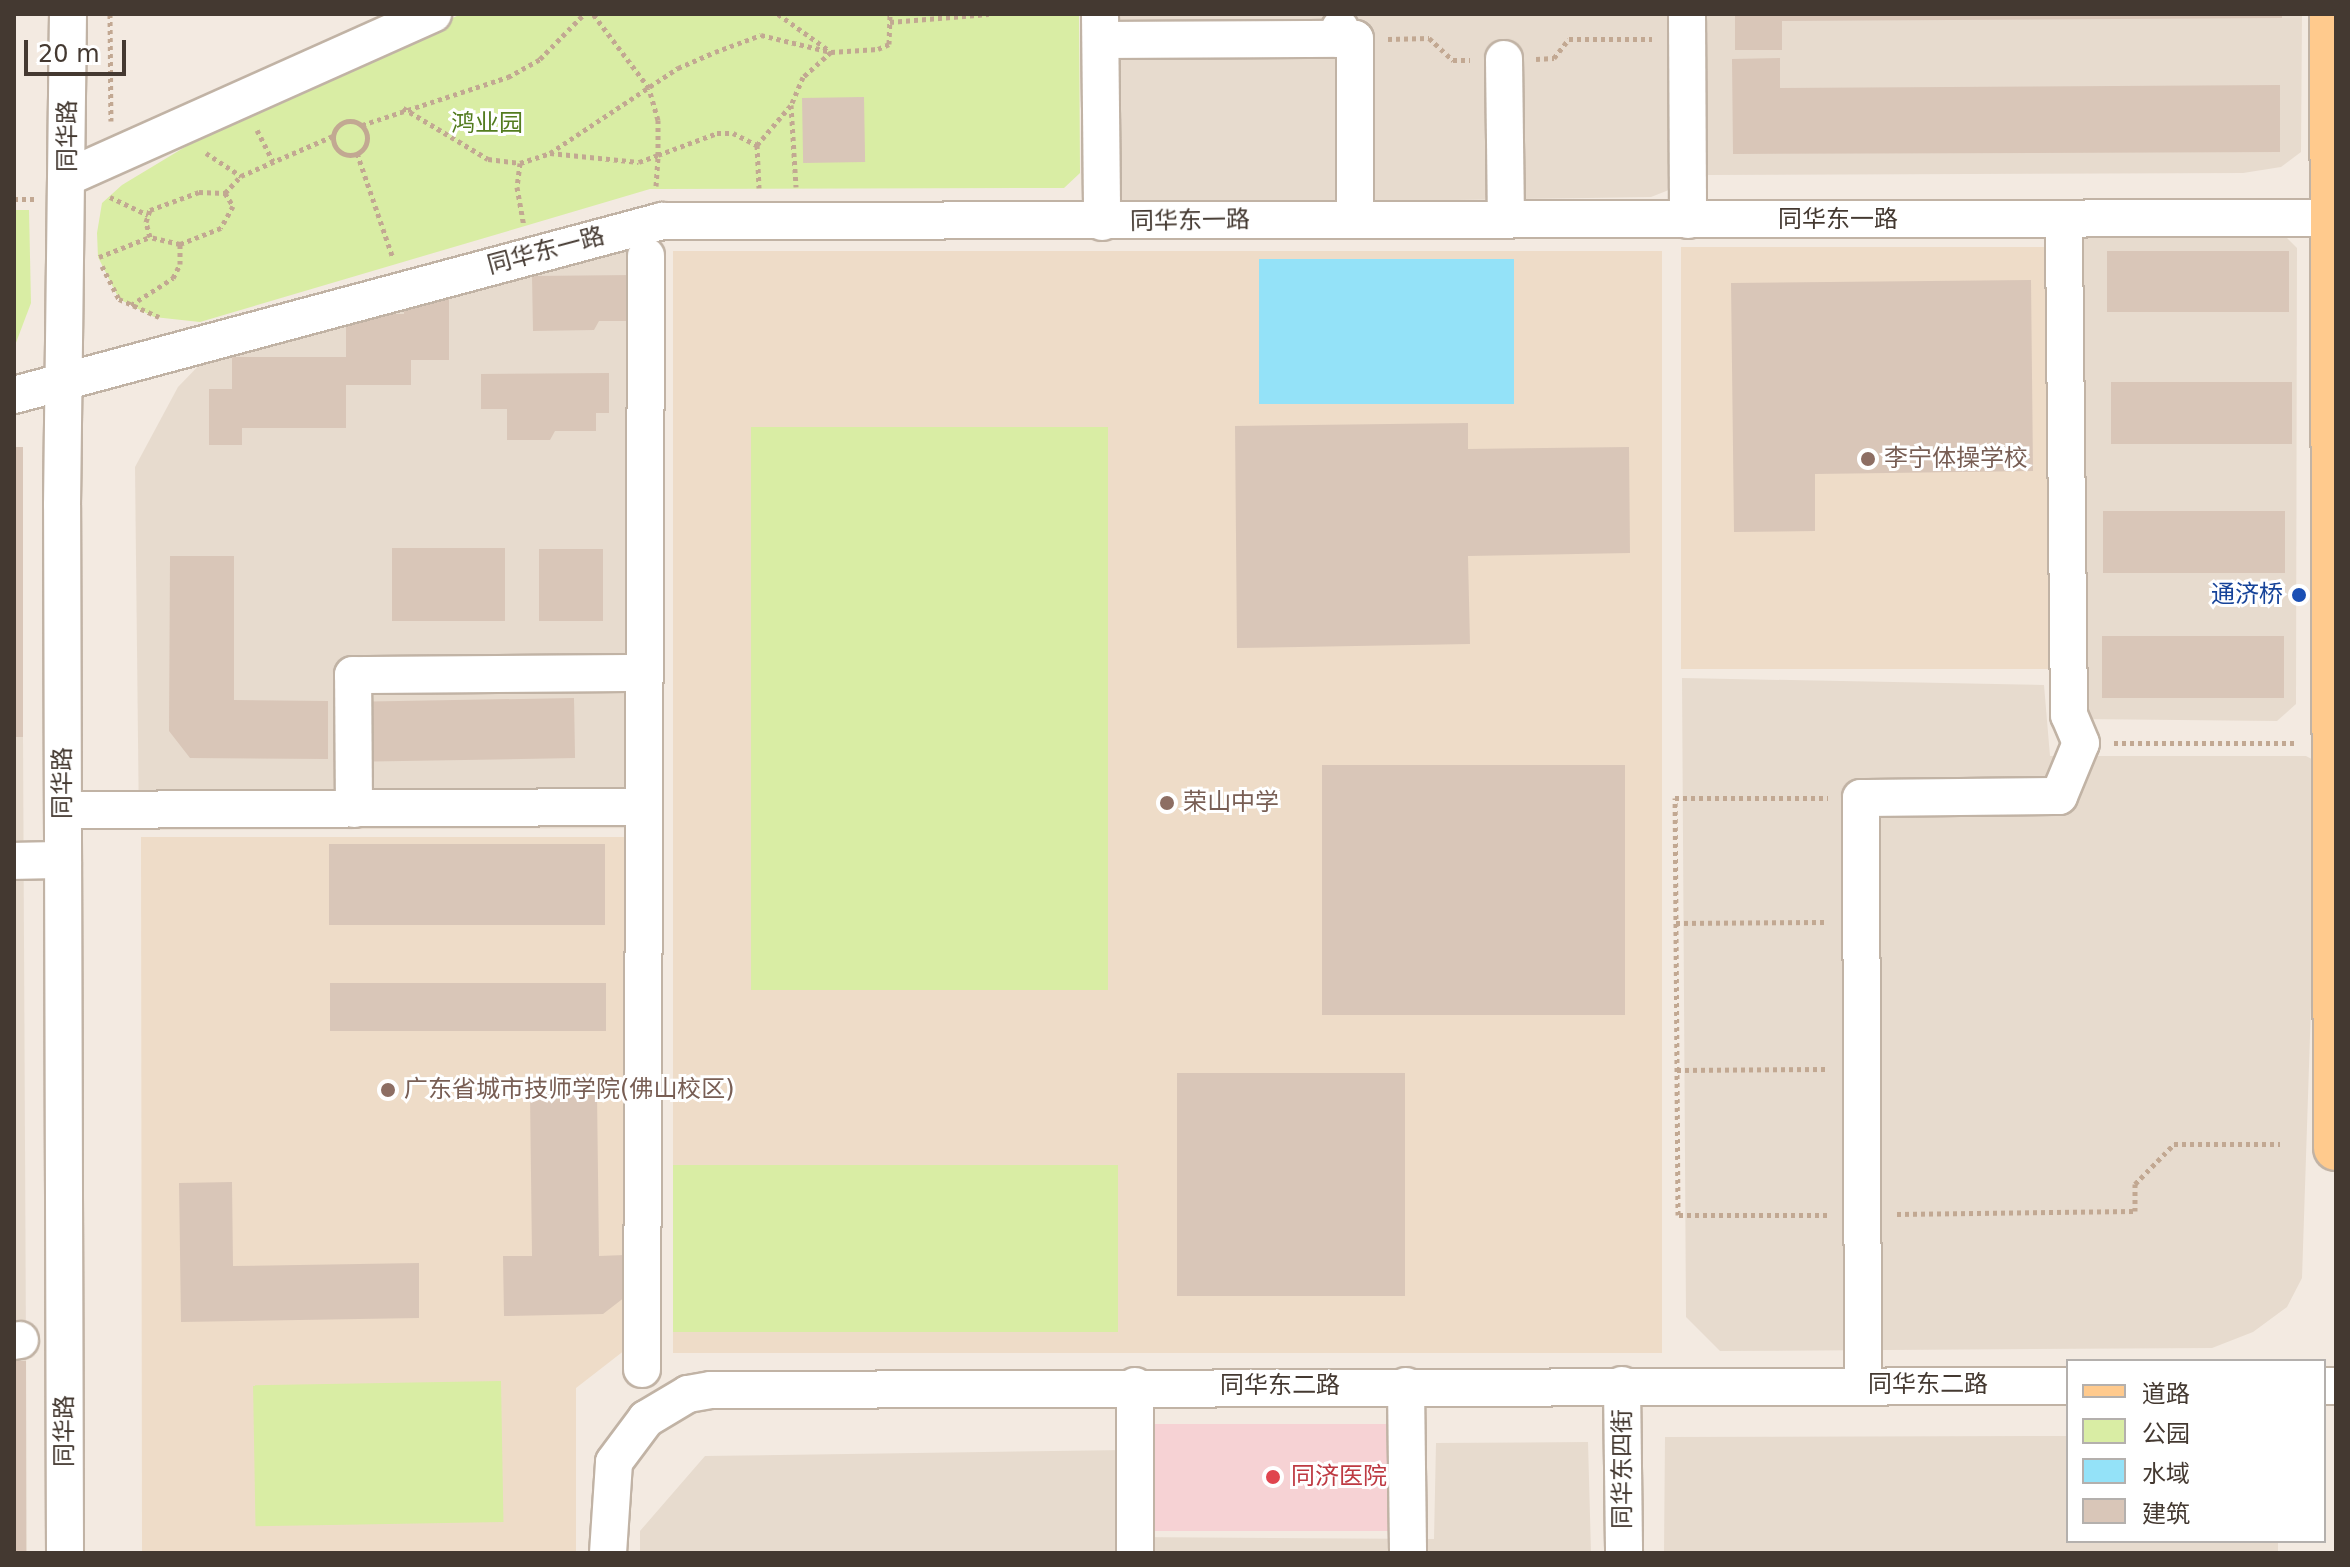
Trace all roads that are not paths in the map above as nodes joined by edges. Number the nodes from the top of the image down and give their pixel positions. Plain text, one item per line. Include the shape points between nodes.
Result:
1 (68, 14) edge
2 (433, 14) edge
3 (1687, 14) edge
4 (2332, 14) edge
5 (1340, 26) edge
6 (1109, 27) edge
7 (1504, 59) dead end
8 (68, 177) junction
9 (2334, 218) edge
10 (1506, 219) junction
11 (2064, 219) junction
12 (1355, 220) junction
13 (1688, 220) junction
14 (1102, 222) junction
15 (646, 256) dead end
16 (65, 382) junction
17 (14, 395) edge
18 (642, 673) junction
19 (2334, 743) edge
20 (642, 807) junction
21 (354, 809) junction
22 (63, 810) junction
23 (63, 860) junction
24 (14, 861) edge
25 (2336, 1148) edge
26 (642, 1369) dead end
27 (1622, 1385) junction
28 (1863, 1385) junction
29 (1135, 1386) junction
30 (1406, 1386) junction
31 (2066, 1386) edge
32 (65, 1553) edge
33 (608, 1553) edge
34 (1135, 1553) edge
35 (1408, 1553) edge
36 (1624, 1553) edge

1 - 8 street, 同华路
2 - 8 street via 113,174
3 - 13 street
4 - 9 main road
5 - 6 street
5 - 12 street via 1355,39
6 - 14 street
7 - 10 street
8 - 16 street, 同华路
9 - 11 street, 同华东一路
9 - 19 main road
10 - 12 street, 同华东一路
10 - 13 street, 同华东一路
11 - 13 street, 同华东一路
11 - 28 street via 2069,715 2081,743 2059,796 1861,798
12 - 14 street, 同华东一路
14 - 16 street, 同华东一路 via 662,221
15 - 18 street
16 - 17 street, 同华东一路
16 - 22 street, 同华路
18 - 20 street
18 - 21 street via 353,675
19 - 25 main road
20 - 21 street
20 - 26 street
21 - 22 street
22 - 23 street, 同华路
23 - 24 street
23 - 32 street, 同华路
27 - 28 street, 同华东二路
27 - 30 street, 同华东二路
27 - 36 street, 同华东四街
28 - 31 street, 同华东二路
29 - 30 street, 同华东二路
29 - 33 street, 同华东二路 via 688,1394 646,1419 614,1462
29 - 34 street
30 - 35 street

